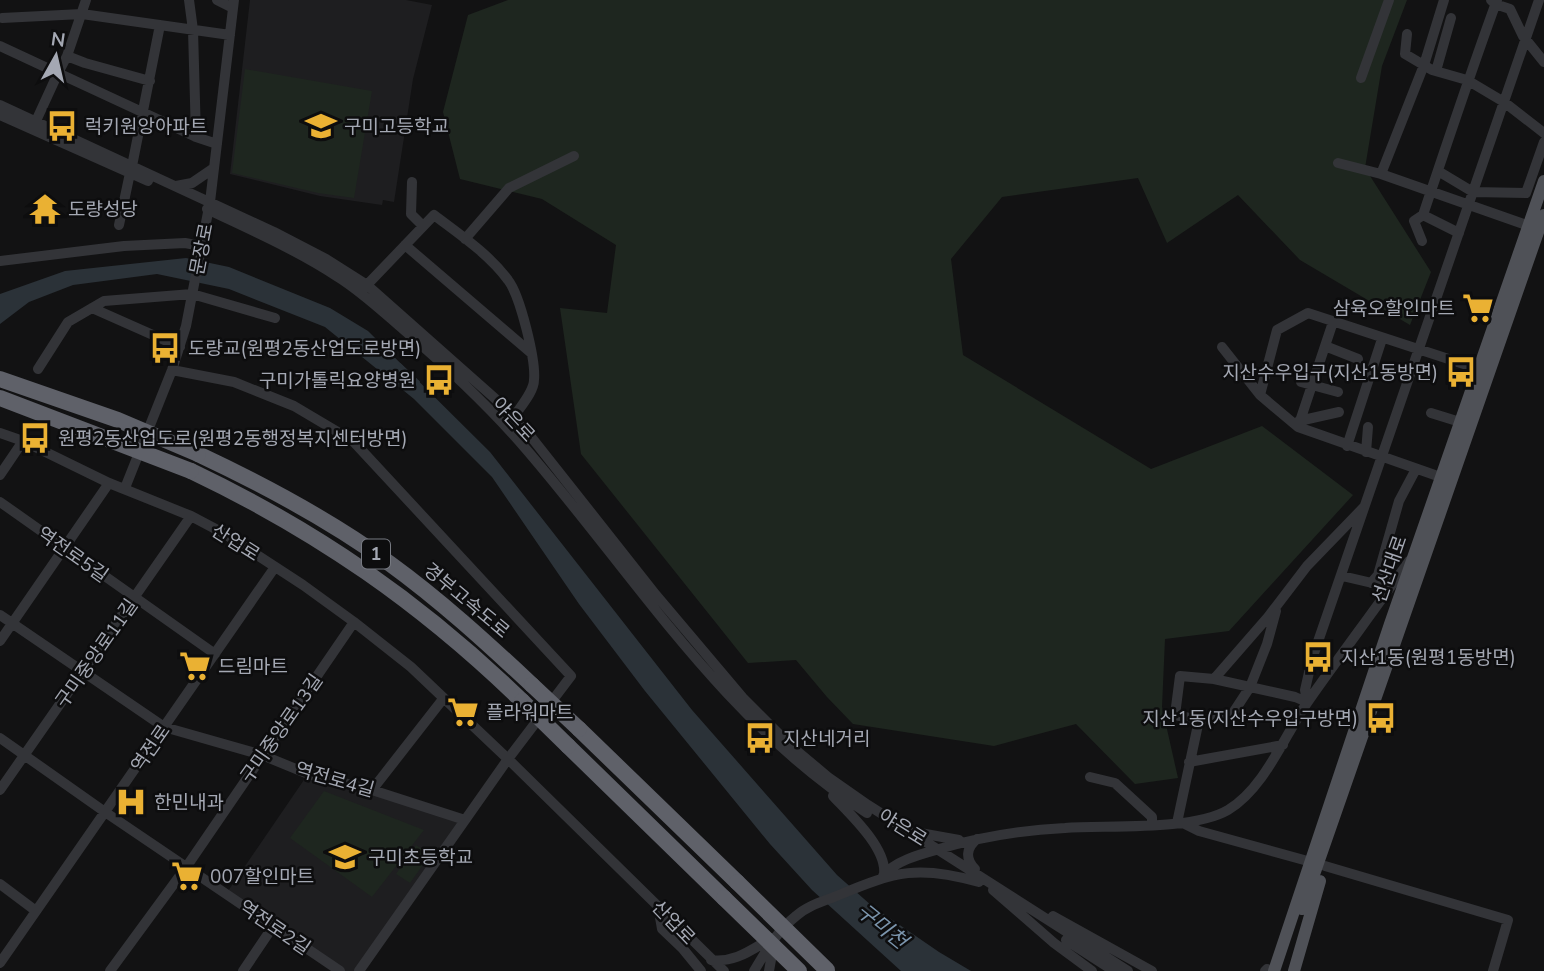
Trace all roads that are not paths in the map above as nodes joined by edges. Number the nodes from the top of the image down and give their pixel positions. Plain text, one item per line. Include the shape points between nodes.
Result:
1 (86, 0) edge
2 (189, 0) edge
3 (217, 0) edge
4 (1389, 0) edge
5 (1444, 0) edge
6 (1539, 0) edge
7 (1494, 1) edge
8 (234, 4) edge
9 (82, 14) junction
10 (1451, 18) dead end
11 (1, 19) edge
12 (160, 25) junction
13 (193, 30) junction
14 (1407, 34) dead end
15 (230, 35) junction
16 (1525, 39) junction
17 (0, 48) edge
18 (67, 55) junction
19 (1544, 62) edge
20 (1424, 65) junction
21 (1436, 71) junction
22 (58, 73) junction
23 (1361, 78) dead end
24 (1467, 80) junction
25 (150, 81) junction
26 (1504, 102) junction
27 (0, 105) edge
28 (144, 113) junction
29 (0, 115) edge
30 (36, 121) junction
31 (1544, 133) edge
32 (196, 137) junction
33 (1544, 142) edge
34 (217, 144) junction
35 (574, 156) dead end
36 (1338, 163) dead end
37 (214, 168) junction
38 (131, 169) junction
39 (1438, 170) junction
40 (1381, 174) junction
41 (1544, 181) edge
42 (412, 182) dead end
43 (175, 186) junction
44 (1431, 191) junction
45 (1473, 192) junction
46 (209, 206) junction
47 (1468, 206) junction
48 (1423, 215) junction
49 (1544, 215) edge
50 (119, 225) dead end
51 (422, 225) junction
52 (1537, 229) edge
53 (1460, 233) junction
54 (465, 239) junction
55 (1422, 241) dead end
56 (405, 245) junction
57 (201, 246) junction
58 (0, 261) edge
59 (363, 289) junction
60 (192, 294) junction
61 (92, 308) junction
62 (275, 318) dead end
63 (1333, 322) junction
64 (1382, 339) junction
65 (1325, 346) junction
66 (180, 347) junction
67 (1222, 347) dead end
68 (1419, 351) junction
69 (531, 353) junction
70 (1358, 359) dead end
71 (38, 369) dead end
72 (1479, 369) junction
73 (172, 370) junction
74 (0, 379) edge
75 (1301, 382) dead end
76 (1313, 384) junction
77 (1338, 392) dead end
78 (1260, 394) junction
79 (0, 398) edge
80 (1339, 412) dead end
81 (1431, 413) dead end
82 (513, 418) junction
83 (1460, 422) junction
84 (1299, 424) junction
85 (1368, 427) dead end
86 (0, 433) edge
87 (23, 441) junction
88 (1347, 446) junction
89 (1366, 452) junction
90 (1381, 456) junction
91 (1416, 469) junction
92 (0, 475) edge
93 (1446, 479) junction
94 (109, 483) junction
95 (125, 488) junction
96 (0, 502) edge
97 (1367, 504) junction
98 (191, 516) junction
99 (64, 548) junction
100 (1414, 553) junction
101 (275, 567) junction
102 (1342, 576) junction
103 (1395, 580) junction
104 (1371, 583) junction
105 (136, 598) junction
106 (1278, 603) junction
107 (1380, 603) junction
108 (1403, 603) junction
109 (0, 615) edge
110 (354, 622) junction
111 (12, 623) junction
112 (0, 641) edge
113 (215, 654) junction
114 (83, 672) junction
115 (1214, 679) junction
116 (1250, 687) junction
117 (443, 699) junction
118 (1307, 702) junction
119 (1199, 720) junction
120 (164, 727) junction
121 (0, 738) edge
122 (1283, 745) junction
123 (25, 755) junction
124 (262, 755) junction
125 (508, 759) junction
126 (1189, 762) junction
127 (813, 775) junction
128 (1090, 777) dead end
129 (0, 790) edge
130 (372, 790) junction
131 (1344, 790) junction
132 (105, 812) junction
133 (1324, 818) junction
134 (465, 820) junction
135 (1180, 823) junction
136 (1152, 824) junction
137 (904, 828) junction
138 (975, 840) junction
139 (934, 850) junction
140 (1304, 860) junction
141 (187, 866) junction
142 (1325, 866) junction
143 (883, 875) junction
144 (981, 879) junction
145 (0, 884) edge
146 (990, 888) junction
147 (1022, 903) junction
148 (658, 906) junction
149 (36, 911) junction
150 (274, 925) junction
151 (1060, 927) junction
152 (775, 936) junction
153 (1290, 946) junction
154 (711, 960) junction
155 (0, 963) edge
156 (110, 971) edge
157 (243, 971) edge
158 (341, 971) edge
159 (359, 971) edge
160 (701, 971) edge
161 (724, 971) edge
162 (754, 971) edge
163 (769, 971) edge
164 (799, 971) edge
165 (827, 971) edge
166 (1092, 971) edge
167 (1114, 971) edge
168 (1128, 971) edge
169 (1136, 971) edge
170 (1152, 971) edge
171 (1270, 971) edge
172 (1293, 971) edge
173 (1493, 971) edge

1 - 9 street
2 - 13 street
3 - 8 street
4 - 23 street
5 - 20 street
6 - 16 street
7 - 16 street via 1510,9
7 - 24 street
8 - 15 street, 문장로
9 - 11 street
9 - 12 street
9 - 18 street
10 - 21 street
12 - 13 street
12 - 25 street
13 - 15 street
13 - 32 street
14 - 20 street via 1405,54
15 - 34 street, 문장로
16 - 19 street
16 - 26 street
17 - 22 street
18 - 22 street
18 - 25 street
20 - 21 street
20 - 40 street
21 - 24 street
22 - 28 street
22 - 30 street
24 - 26 street
24 - 39 street
25 - 28 street
26 - 31 street
26 - 45 street
27 - 30 street, 야은로
28 - 32 street
28 - 38 street
29 - 38 street, 야은로
30 - 38 street, 야은로
32 - 34 street
33 - 45 street via 1526,193
34 - 37 street, 문장로
35 - 54 street via 509,188
36 - 40 street
37 - 43 street via 192,183
37 - 46 street, 문장로
38 - 43 street, 야은로
38 - 46 street, 야은로
38 - 50 street
39 - 44 street
39 - 45 street
40 - 44 street
41 - 52 main road, 선산대로
42 - 51 street via 411,214
43 - 46 street, 야은로
44 - 47 street
44 - 48 street
45 - 47 street
46 - 57 street, 문장로
46 - 59 street, 야은로
47 - 52 street
47 - 53 street
48 - 53 street
48 - 55 street via 1414,220
49 - 52 main road, 선산대로
51 - 54 street via 434,215
51 - 56 street
52 - 72 main road, 선산대로
52 - 93 main road, 선산대로
53 - 68 street
54 - 69 street via 508,279 517,295
56 - 59 street
56 - 69 street
57 - 58 street via 124,246
57 - 60 street, 문장로
59 - 82 street, 야은로 via 410,321
59 - 127 street, 야은로 via 505,425 703,668 749,719
60 - 61 street via 104,301
60 - 62 street
60 - 66 street, 문장로
61 - 66 street
61 - 71 street via 68,322
63 - 64 street
63 - 65 street
63 - 78 street via 1308,313 1277,330
64 - 68 street
64 - 88 street
65 - 70 street
65 - 76 street
66 - 73 street, 문장로
67 - 78 street
68 - 72 street
68 - 90 street
69 - 82 street via 535,382
72 - 83 main road, 선산대로
73 - 95 street, 문장로
73 - 125 street via 234,382 294,406 353,442 571,676
74 - 165 highway, 경부고속도로 / 1, bridge via 198,454 286,498 387,562 463,621 532,685
75 - 76 street
76 - 77 street
76 - 84 street
78 - 84 street
79 - 164 highway, 경부고속도로 / 1, bridge via 191,471 286,519 397,592 522,701
80 - 84 street
81 - 83 street
82 - 137 street, 야은로 via 743,698 828,777
83 - 93 main road, 선산대로
84 - 88 street
85 - 89 street
86 - 87 street, 산업로
87 - 92 street
87 - 94 street, 산업로
88 - 89 street
89 - 90 street
90 - 91 street
90 - 97 street
91 - 93 street
91 - 104 street via 1399,501 1378,575
93 - 100 main road, 선산대로
93 - 108 main road, 선산대로
94 - 95 street, 산업로
94 - 99 street
95 - 98 street, 산업로
96 - 99 street, 역전로5길
97 - 102 street
97 - 106 street
98 - 101 street, 산업로
98 - 105 street, 구미중앙로11길
99 - 105 street, 역전로5길
99 - 111 street
100 - 103 street, 야은로
100 - 108 main road, 선산대로
101 - 110 street, 산업로
101 - 113 street, 역전로
102 - 104 street
102 - 118 street via 1312,659
103 - 104 street via 1385,586
103 - 107 street, 야은로
105 - 113 street, 역전로5길
105 - 114 street, 구미중앙로11길
106 - 115 street
106 - 116 street
107 - 108 street
107 - 118 street, 야은로
108 - 131 main road, 선산대로
108 - 133 main road, 선산대로
109 - 111 street, 역전로4길
110 - 117 street, 산업로
110 - 124 street, 구미중앙로13길
111 - 112 street
111 - 114 street, 역전로4길
113 - 120 street, 역전로
114 - 120 street, 역전로4길
114 - 123 street, 구미중앙로11길
115 - 116 street
115 - 119 street via 1180,676 1175,715
116 - 118 street
116 - 119 street via 1231,716
117 - 125 street, 산업로
117 - 130 street
118 - 122 street, 야은로
119 - 126 street
120 - 124 street, 역전로4길
120 - 132 street, 역전로
121 - 123 street, 역전로2길
122 - 126 street
122 - 135 street, 야은로 via 1248,794 1231,808
123 - 129 street, 구미중앙로11길
123 - 132 street, 역전로2길
124 - 130 street, 역전로4길 via 308,774
124 - 141 street, 구미중앙로13길
125 - 134 street
125 - 148 street, 산업로
126 - 135 street
127 - 139 street, 야은로 via 866,812
127 - 143 street via 873,843 881,856
128 - 136 street via 1115,783 1152,817
130 - 134 street, 역전로4길
131 - 142 main road
131 - 153 main road, 선산대로
132 - 141 street, 역전로2길
132 - 149 street, 역전로
133 - 140 main road
133 - 153 main road, 선산대로
134 - 159 street
135 - 136 street, 야은로
135 - 140 street
136 - 138 street, 야은로 via 1030,830
137 - 138 street via 939,838
137 - 139 street, 야은로
138 - 139 street, 야은로
138 - 144 street via 968,858
139 - 143 street
139 - 144 street, 야은로
140 - 171 main road
141 - 150 street, 역전로2길
141 - 156 street, 구미중앙로13길
142 - 153 main road
142 - 173 street via 1508,920
143 - 144 street via 923,871
143 - 152 street via 805,909
144 - 146 street, 야은로
144 - 147 street, 야은로
145 - 149 street
146 - 166 street
146 - 167 street, 야은로
147 - 151 street, 야은로
147 - 170 street via 1067,922
148 - 154 street, 산업로
148 - 160 street via 662,929
149 - 155 street, 역전로
150 - 157 street
150 - 158 street, 역전로2길
151 - 168 street, 야은로
151 - 169 street
152 - 154 street via 734,960
152 - 162 street
152 - 163 street
153 - 171 main road, 선산대로
153 - 172 main road
154 - 161 street, 산업로

